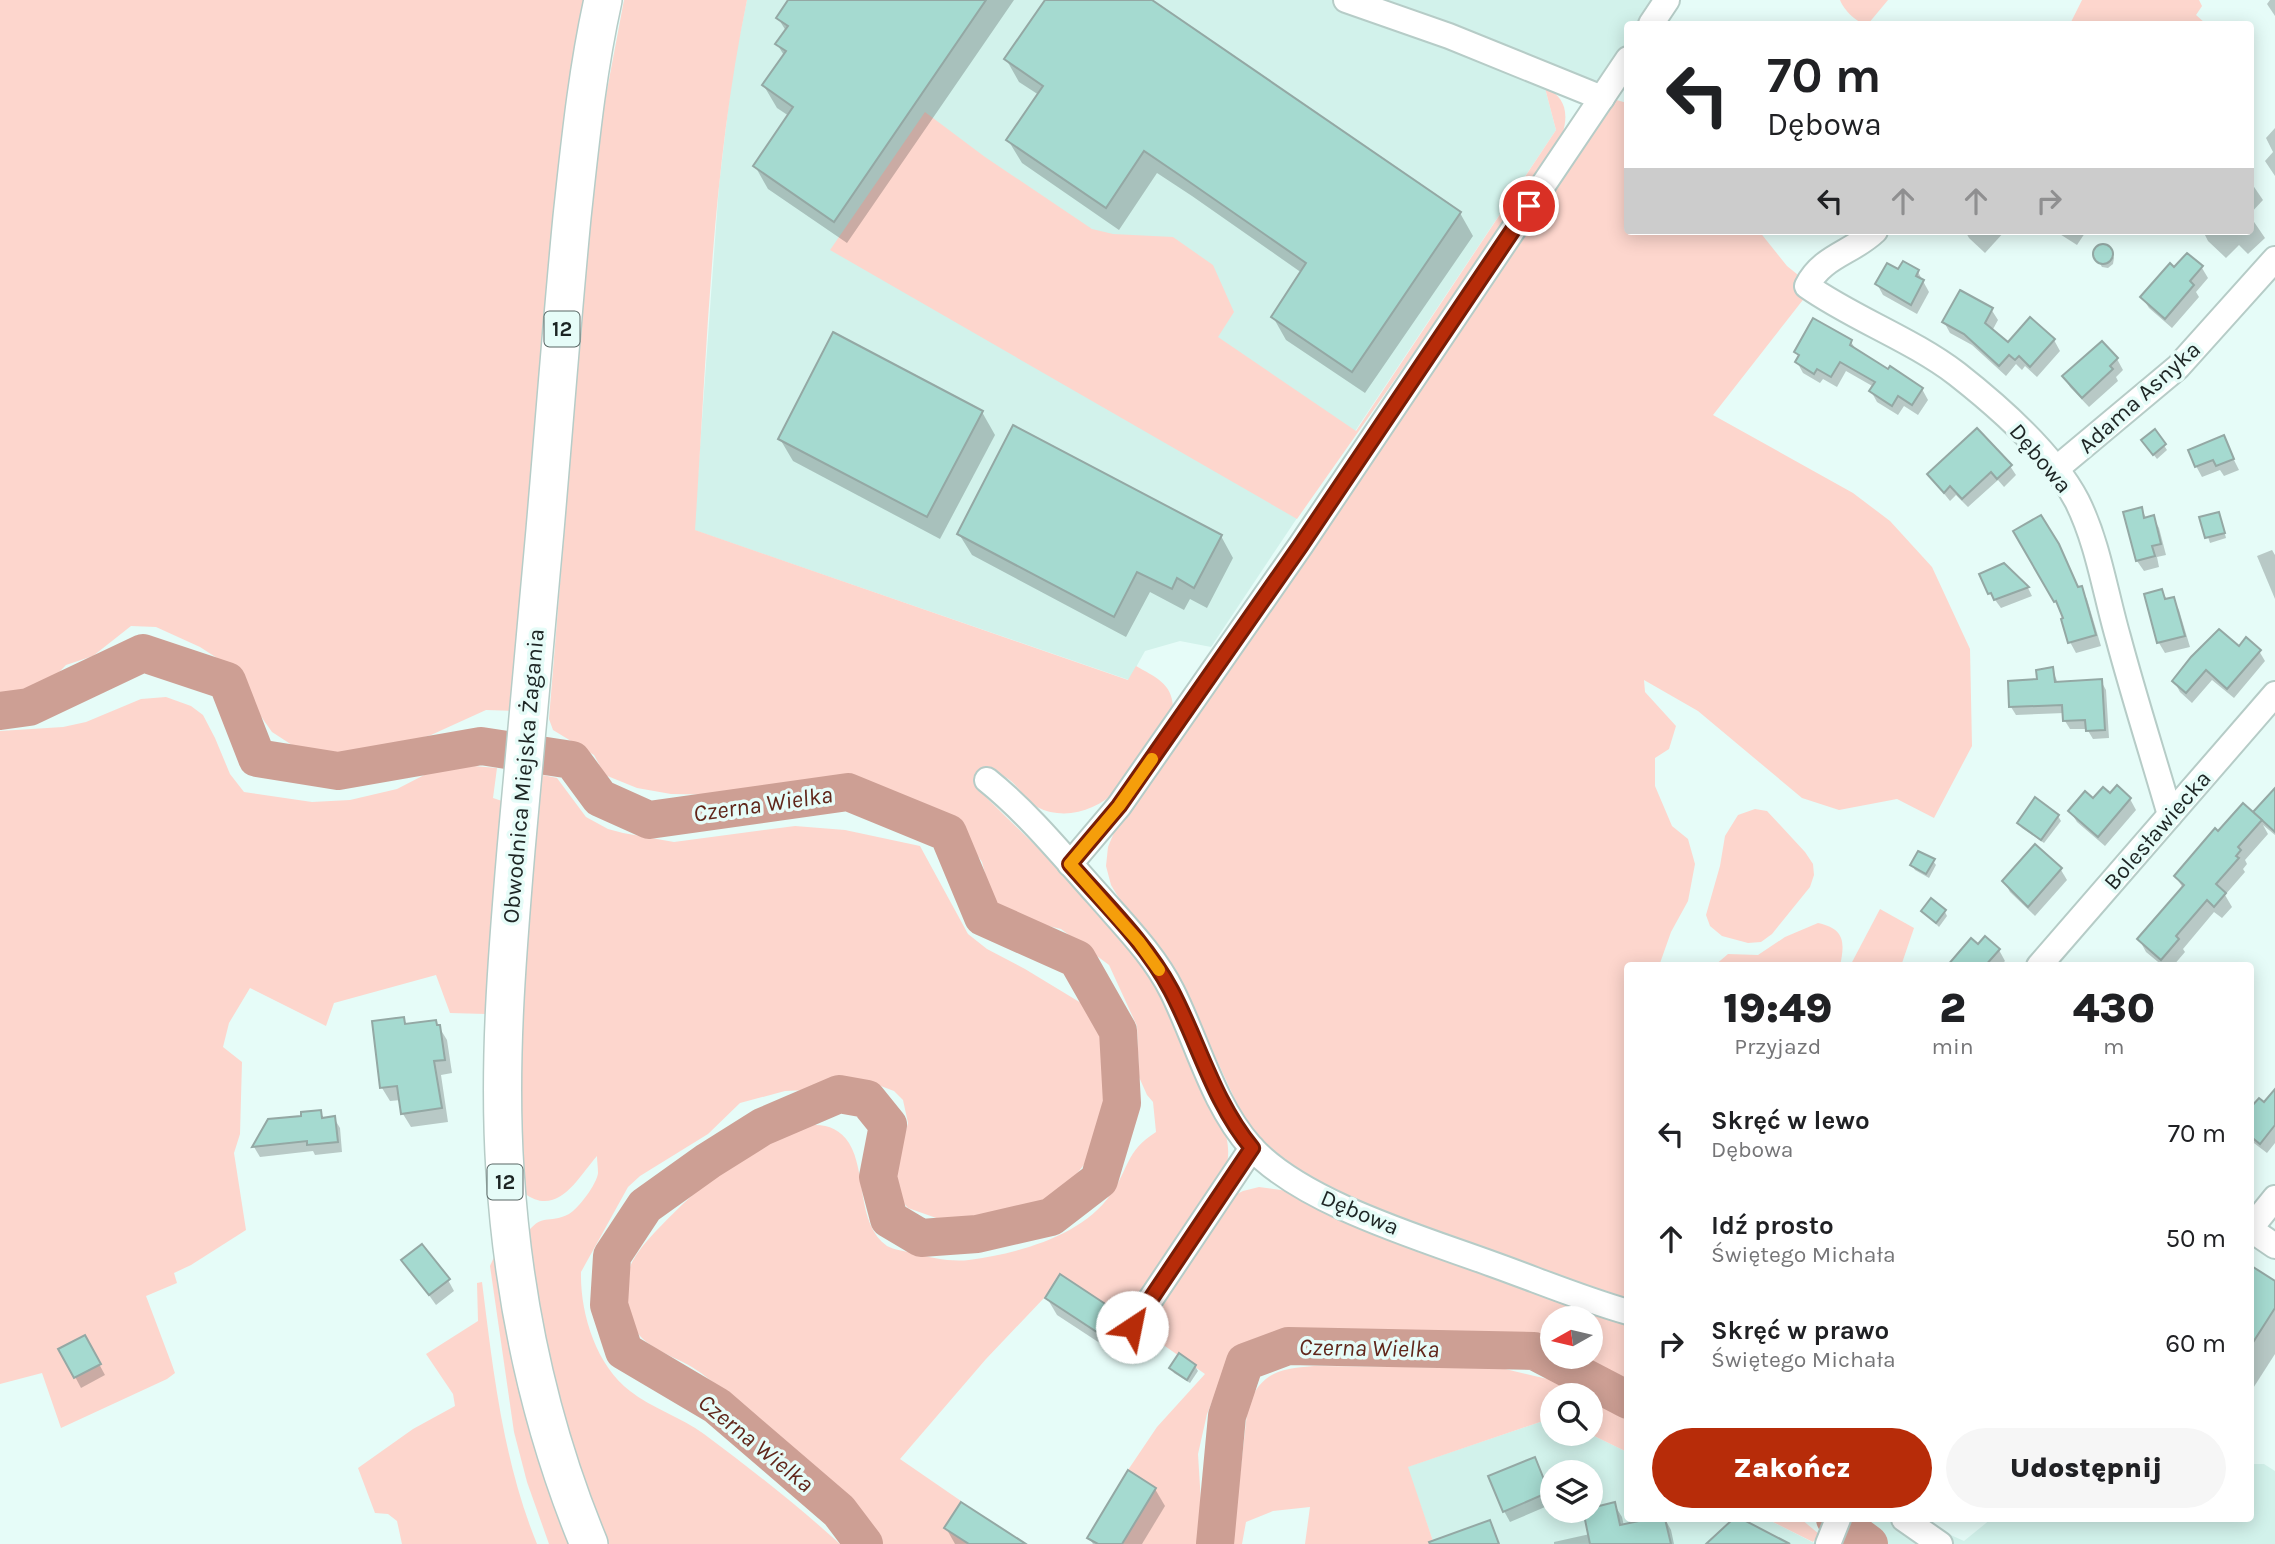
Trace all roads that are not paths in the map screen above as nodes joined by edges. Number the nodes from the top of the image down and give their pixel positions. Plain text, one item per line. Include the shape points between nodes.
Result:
1 (603, 0) edge
2 (1346, 0) edge
3 (1667, 0) edge
4 (1653, 21) edge
5 (1624, 65) edge
6 (1602, 98) junction
7 (1870, 235) edge
8 (2275, 259) edge
9 (2056, 469) junction
10 (2275, 694) edge
11 (987, 780) dead end
12 (2170, 815) junction
13 (1070, 864) junction
14 (2042, 962) edge
15 (1252, 1148) junction
16 (2275, 1198) edge
17 (2254, 1224) edge
18 (2254, 1232) edge
19 (2275, 1246) edge
20 (1624, 1311) edge
21 (1132, 1327) dead end
22 (1837, 1522) edge
23 (1908, 1522) edge
24 (589, 1544) edge
25 (1828, 1544) edge
26 (1940, 1544) edge

1 - 24 main road, Obwodnica Miejska Żagania / 12 via 581,135 533,659 503,1037 502,1127 508,1214 531,1359 554,1446
2 - 6 street
3 - 4 street
5 - 6 street
6 - 13 street via 1301,545 1119,806
7 - 9 street, Dębowa via 1823,264 1807,286 1956,373 2031,440
8 - 9 street, Adama Asnyka via 2178,367
9 - 12 street, Dębowa via 2077,500 2092,540
10 - 12 street, Bolesławiecka
11 - 13 street, Dębowa
12 - 14 street, Bolesławiecka
13 - 15 street, Dębowa via 1159,970 1223,1107
15 - 20 street, Dębowa via 1290,1179 1341,1206
15 - 21 street
16 - 17 street
18 - 19 street
22 - 25 street
23 - 26 street

